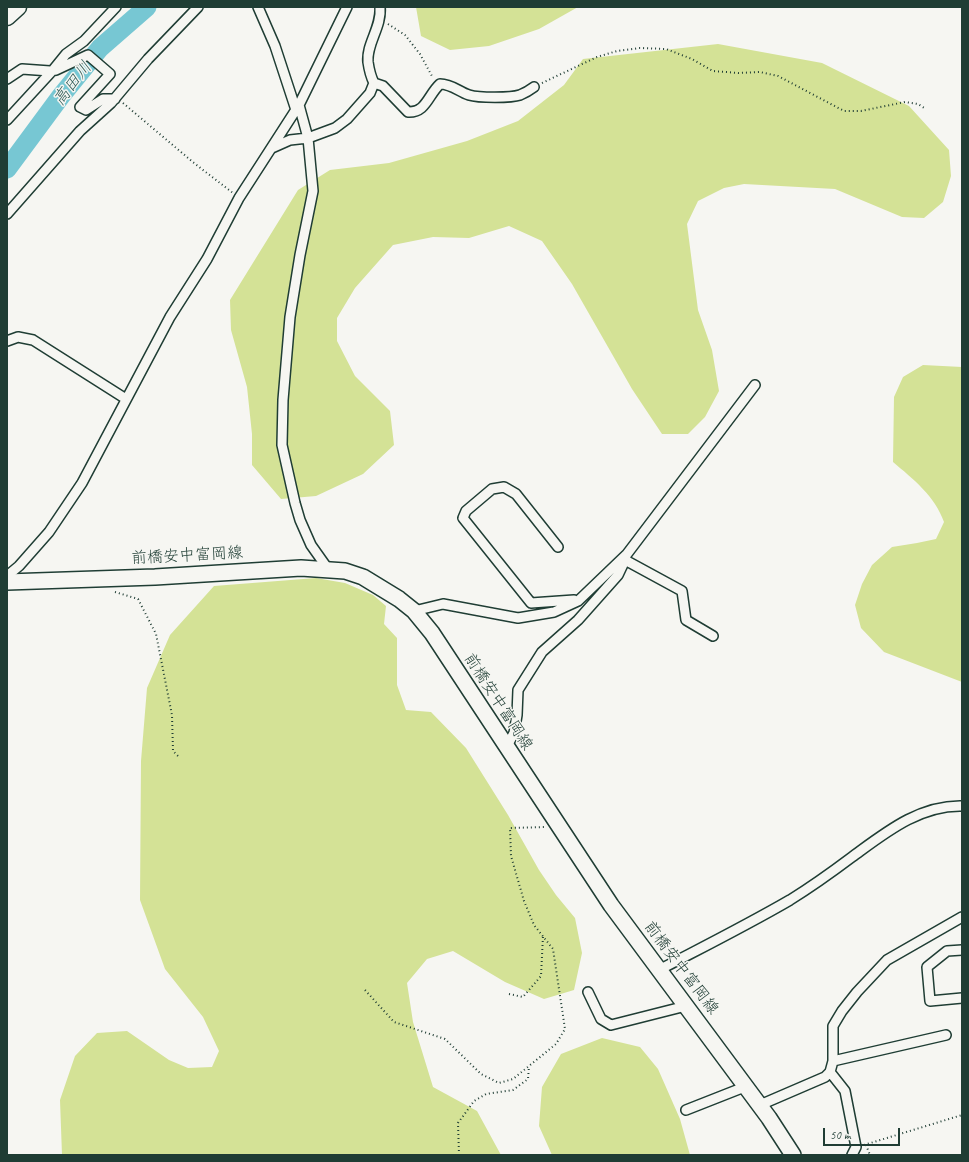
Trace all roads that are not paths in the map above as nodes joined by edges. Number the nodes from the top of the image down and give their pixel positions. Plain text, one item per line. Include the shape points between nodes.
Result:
1 (18, 7) edge
2 (116, 7) edge
3 (198, 7) edge
4 (258, 7) edge
5 (347, 7) edge
6 (380, 11) edge
7 (7, 17) edge
8 (53, 70) junction
9 (7, 78) edge
10 (374, 83) junction
11 (534, 88) road end
12 (115, 98) junction
13 (298, 108) junction
14 (7, 120) edge
15 (308, 138) junction
16 (272, 148) junction
17 (7, 214) edge
18 (7, 341) edge
19 (755, 385) dead end
20 (126, 399) junction
21 (558, 547) dead end
22 (626, 557) junction
23 (11, 568) edge
24 (328, 569) junction
25 (7, 576) edge
26 (7, 582) edge
27 (578, 600) junction
28 (414, 612) junction
29 (713, 636) dead end
30 (506, 746) junction
31 (962, 806) edge
32 (962, 917) edge
33 (962, 950) edge
34 (659, 970) junction
35 (588, 992) dead end
36 (962, 998) edge
37 (686, 1006) junction
38 (946, 1035) dead end
39 (833, 1061) junction
40 (830, 1072) junction
41 (746, 1086) junction
42 (760, 1105) junction
43 (686, 1110) dead end
44 (854, 1151) edge
45 (793, 1155) edge

1 - 7 highway
2 - 8 street via 84,41 66,54
3 - 12 street via 148,58
4 - 13 street
5 - 13 street
6 - 10 street via 368,61
8 - 9 street via 22,69
8 - 12 street via 88,55 110,74 80,107 86,110 103,99
8 - 14 street
10 - 11 street via 382,86 408,112 421,109 440,84 447,84 470,96 485,97 520,95
10 - 15 street via 370,93 347,119 335,128
12 - 17 street via 80,131
13 - 15 street
13 - 16 street
15 - 16 street via 290,140
15 - 24 street via 313,191 290,317 282,445 300,520 311,545
16 - 20 street via 170,317
18 - 20 street via 18,337 33,340
19 - 22 street
20 - 23 street via 82,483 49,532
21 - 27 street via 516,494 504,487 492,489 466,511 463,518 531,603
22 - 27 street
22 - 29 street via 682,591 686,620
22 - 30 street via 618,575 588,609 542,652 518,690 514,733
23 - 25 street
24 - 26 main road, 前橋安中富岡線 via 302,568 155,577
24 - 28 main road, 前橋安中富岡線 via 363,577 383,588
27 - 28 street via 554,612 518,618 443,604
28 - 30 main road, 前橋安中富岡線 via 432,633
30 - 34 main road, 前橋安中富岡線
31 - 34 street via 950,805 920,813 899,824 834,871 791,898
32 - 39 street via 887,960 857,992 833,1026
33 - 36 street via 947,951 927,967 930,1001
34 - 37 main road, 前橋安中富岡線
35 - 37 street via 601,1019 611,1025
37 - 41 main road, 前橋安中富岡線
38 - 39 street
39 - 40 street
40 - 42 street via 825,1077
40 - 44 street via 845,1091
41 - 42 main road, 前橋安中富岡線
41 - 43 street
42 - 45 main road, 前橋安中富岡線

